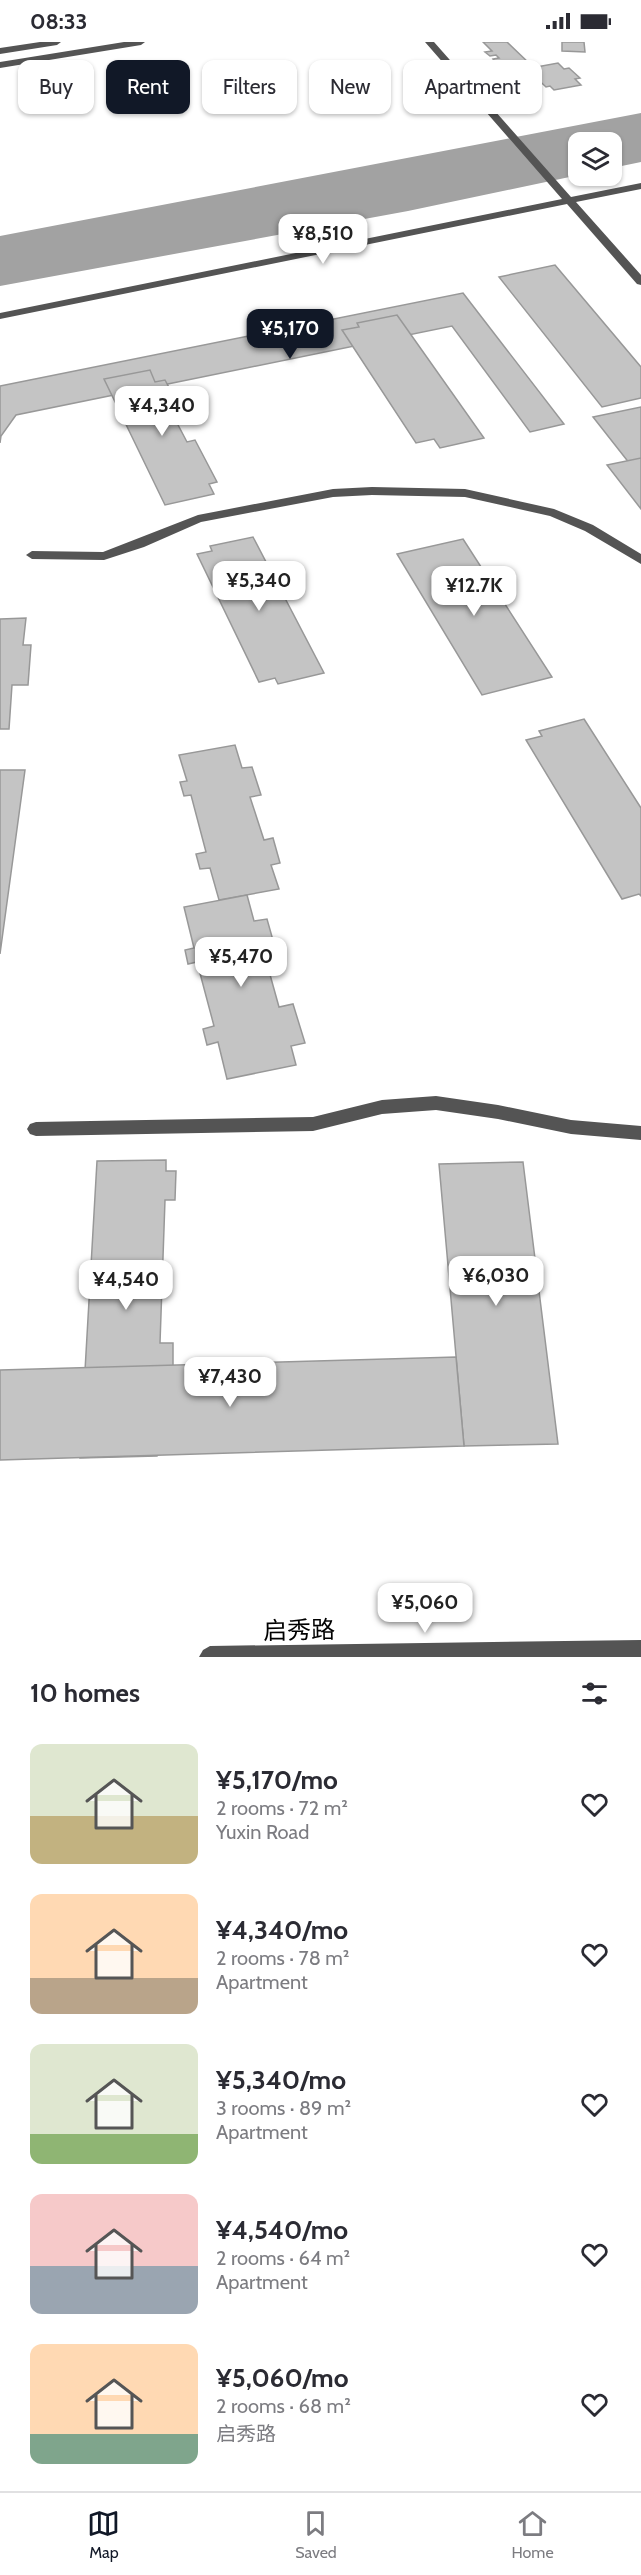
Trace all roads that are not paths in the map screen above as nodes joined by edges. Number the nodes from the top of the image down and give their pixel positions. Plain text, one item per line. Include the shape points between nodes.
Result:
1 (57, 42) edge
2 (141, 42) edge
3 (429, 42) edge
4 (0, 51) edge
5 (0, 65) edge
6 (641, 186) edge
7 (566, 197) junction
8 (641, 282) edge
9 (0, 316) edge
10 (32, 555) dead end
11 (641, 560) edge
12 (36, 1129) dead end
13 (641, 1133) edge
14 (641, 1650) edge
15 (210, 1657) edge

1 - 4 street
2 - 5 street
3 - 7 street
6 - 7 street
7 - 8 street
7 - 9 street
10 - 11 street via 104,556 198,519 314,496 372,491 465,493 554,513 589,528
12 - 13 street via 312,1124 382,1107 436,1103 571,1127
14 - 15 street, 启秀路

